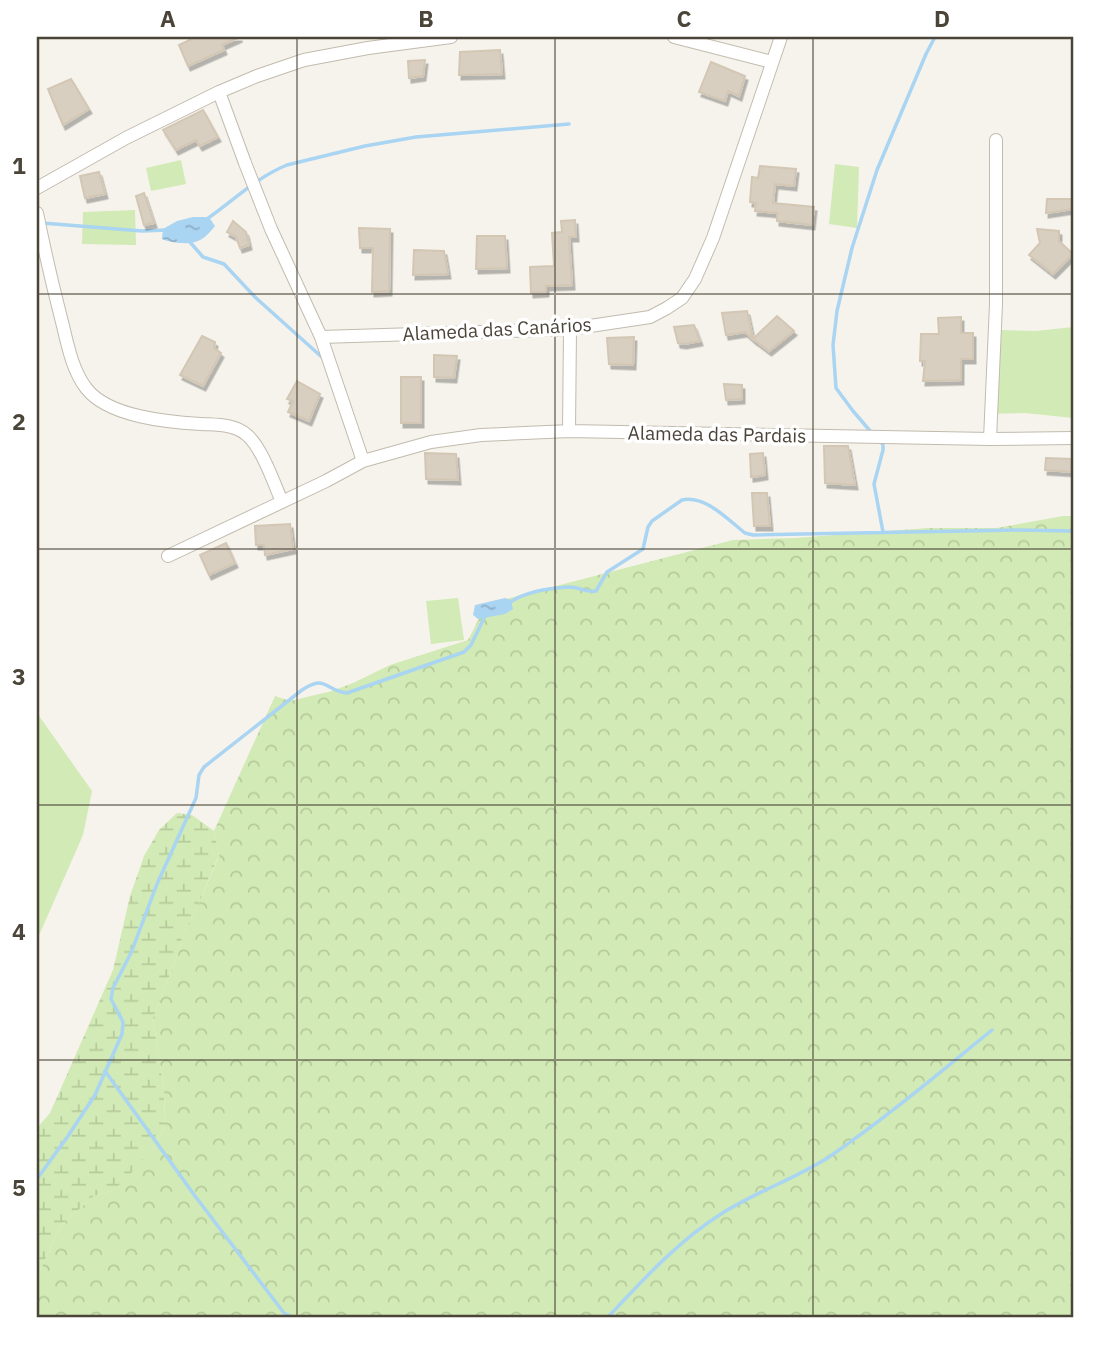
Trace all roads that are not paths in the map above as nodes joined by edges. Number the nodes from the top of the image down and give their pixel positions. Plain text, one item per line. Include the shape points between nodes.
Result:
1 (451, 37) edge
2 (674, 37) edge
3 (781, 37) edge
4 (772, 62) junction
5 (219, 92) junction
6 (996, 140) dead end
7 (37, 188) edge
8 (37, 213) edge
9 (570, 329) junction
10 (321, 338) junction
11 (569, 431) junction
12 (1073, 438) edge
13 (989, 439) junction
14 (363, 461) junction
15 (282, 502) junction
16 (168, 556) dead end

1 - 5 street via 304,60
2 - 4 street
3 - 4 street, Alameda das Canários
4 - 9 street, Alameda das Canários via 713,238 682,298 650,317
5 - 7 street
5 - 10 street via 271,229
6 - 13 street via 996,304
8 - 15 street via 70,353 87,390 126,413 227,426 246,433
9 - 10 street, Alameda das Canários
9 - 11 street
10 - 14 street
11 - 13 street, Alameda das Pardais
11 - 14 street, Alameda das Pardais via 431,442
12 - 13 street, Alameda das Pardais
14 - 15 street, Alameda das Pardais
15 - 16 street, Alameda das Pardais

